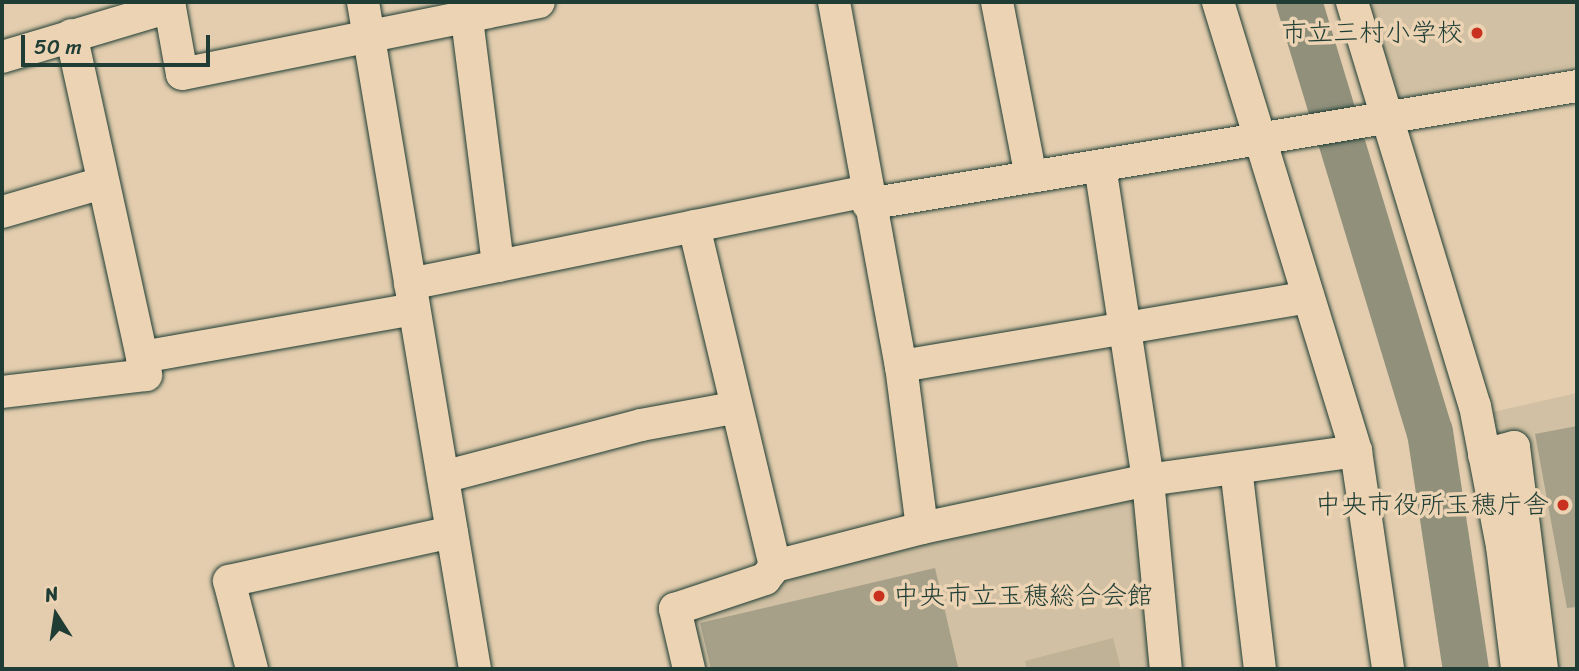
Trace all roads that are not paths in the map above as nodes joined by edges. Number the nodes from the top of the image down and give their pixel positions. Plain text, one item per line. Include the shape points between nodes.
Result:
1 (363, 2) edge
2 (539, 2) edge
3 (834, 2) edge
4 (997, 2) edge
5 (1217, 2) edge
6 (1352, 2) edge
7 (169, 4) edge
8 (467, 19) junction
9 (368, 34) junction
10 (71, 35) junction
11 (2, 57) edge
12 (1577, 86) edge
13 (1388, 118) junction
14 (1260, 140) junction
15 (1100, 166) junction
16 (1031, 177) junction
17 (102, 183) junction
18 (867, 198) junction
19 (2, 212) edge
20 (694, 226) junction
21 (498, 266) junction
22 (412, 296) junction
23 (1308, 297) junction
24 (1128, 330) junction
25 (142, 357) junction
26 (901, 366) junction
27 (2, 392) edge
28 (734, 408) junction
29 (1356, 451) junction
30 (1484, 455) junction
31 (1236, 468) junction
32 (443, 477) junction
33 (1148, 480) junction
34 (922, 528) junction
35 (452, 532) junction
36 (775, 566) junction
37 (1379, 668) edge
38 (252, 669) edge
39 (475, 669) edge
40 (689, 669) edge
41 (1166, 669) edge
42 (1259, 669) edge
43 (1517, 669) edge
44 (1542, 669) edge

1 - 9 street
2 - 8 street
3 - 18 street
4 - 16 street
5 - 14 street
6 - 13 street
7 - 9 street via 182,74
7 - 10 street
8 - 9 street
8 - 21 street
9 - 22 street
10 - 11 street
10 - 17 street
12 - 13 street
13 - 14 street
13 - 30 street via 1475,406
14 - 15 street
14 - 23 street
15 - 16 street
15 - 24 street
16 - 18 street
17 - 19 street
17 - 25 street
18 - 20 street
18 - 26 street
20 - 21 street
20 - 28 street
21 - 22 street
22 - 25 street
22 - 32 street
23 - 24 street
23 - 29 street
24 - 26 street
24 - 33 street
25 - 27 street via 146,375
26 - 34 street
28 - 32 street via 640,425
28 - 36 street
29 - 31 street
29 - 37 street
30 - 43 street via 1502,546
30 - 44 street via 1514,447
31 - 33 street
31 - 42 street
32 - 35 street
33 - 34 street
33 - 41 street
34 - 36 street
35 - 38 street via 229,581
35 - 39 street
36 - 40 street via 765,579 675,609

